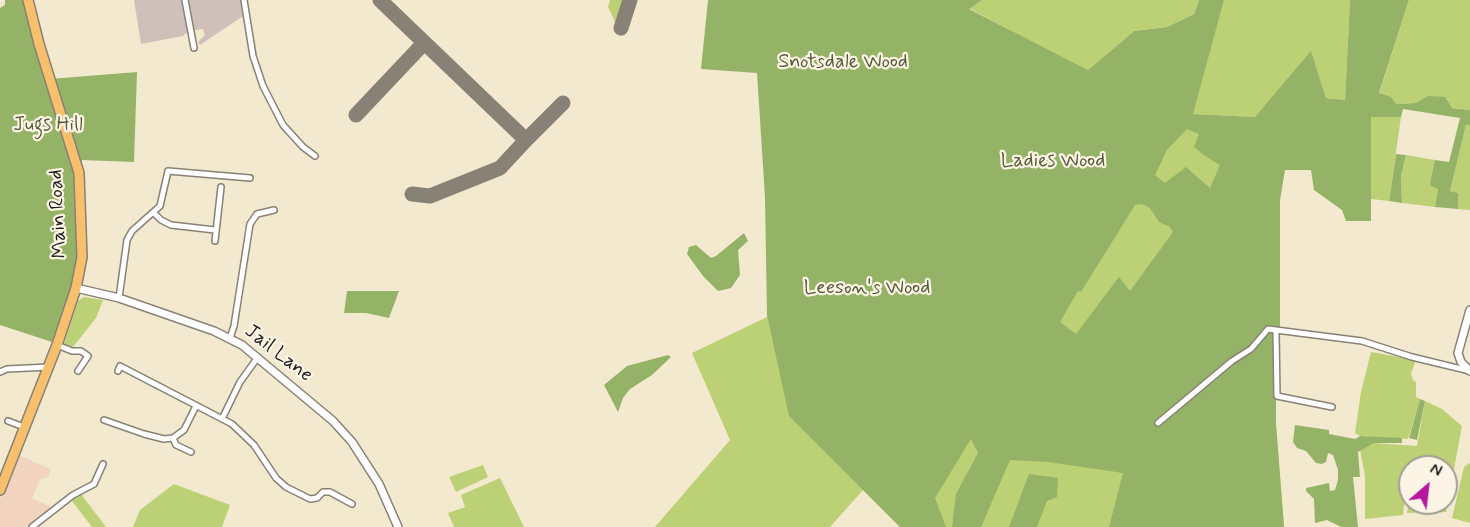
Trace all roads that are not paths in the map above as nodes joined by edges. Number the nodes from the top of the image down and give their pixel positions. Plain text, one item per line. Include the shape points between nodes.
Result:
1 (28, 0) edge
2 (185, 0) edge
3 (244, 0) edge
4 (194, 48) dead end
5 (315, 156) dead end
6 (250, 178) dead end
7 (221, 187) dead end
8 (274, 210) dead end
9 (154, 213) junction
10 (215, 230) junction
11 (215, 241) dead end
12 (76, 288) junction
13 (119, 298) junction
14 (1470, 310) edge
15 (1276, 331) junction
16 (230, 338) junction
17 (57, 345) junction
18 (258, 357) junction
19 (49, 367) junction
20 (78, 371) dead end
21 (118, 371) dead end
22 (1470, 371) edge
23 (0, 372) edge
24 (196, 406) junction
25 (1332, 407) dead end
26 (222, 419) junction
27 (104, 420) dead end
28 (8, 421) dead end
29 (1159, 422) dead end
30 (24, 427) junction
31 (173, 438) junction
32 (191, 452) dead end
33 (103, 464) dead end
34 (0, 490) edge
35 (352, 504) dead end
36 (32, 527) edge
37 (398, 527) edge

1 - 12 main road, Main Road via 79,173 82,257
2 - 4 street
3 - 5 street via 253,56 263,86 283,125
6 - 9 street via 168,171 162,202
7 - 10 street
8 - 16 street via 257,214 250,224
9 - 10 street via 171,225
9 - 13 street via 128,237
10 - 11 street
12 - 13 street, Jail Lane
12 - 17 main road, Main Road
13 - 16 street, Jail Lane
14 - 22 street via 1458,353
15 - 22 street via 1362,341
15 - 25 street via 1277,396
15 - 29 street via 1268,329 1251,349
16 - 18 street, Jail Lane
17 - 19 main road, Main Road
17 - 20 street via 88,356
18 - 26 street via 240,382
18 - 37 street, Jail Lane via 352,442 379,484
19 - 23 street
19 - 30 main road, Main Road
21 - 24 street via 120,366
24 - 26 street
24 - 31 street via 184,430
26 - 35 street via 243,433 286,488 310,499 330,492
27 - 31 street via 144,434
28 - 30 street
30 - 34 main road, Main Road
31 - 32 street via 176,445
33 - 36 street via 94,484

